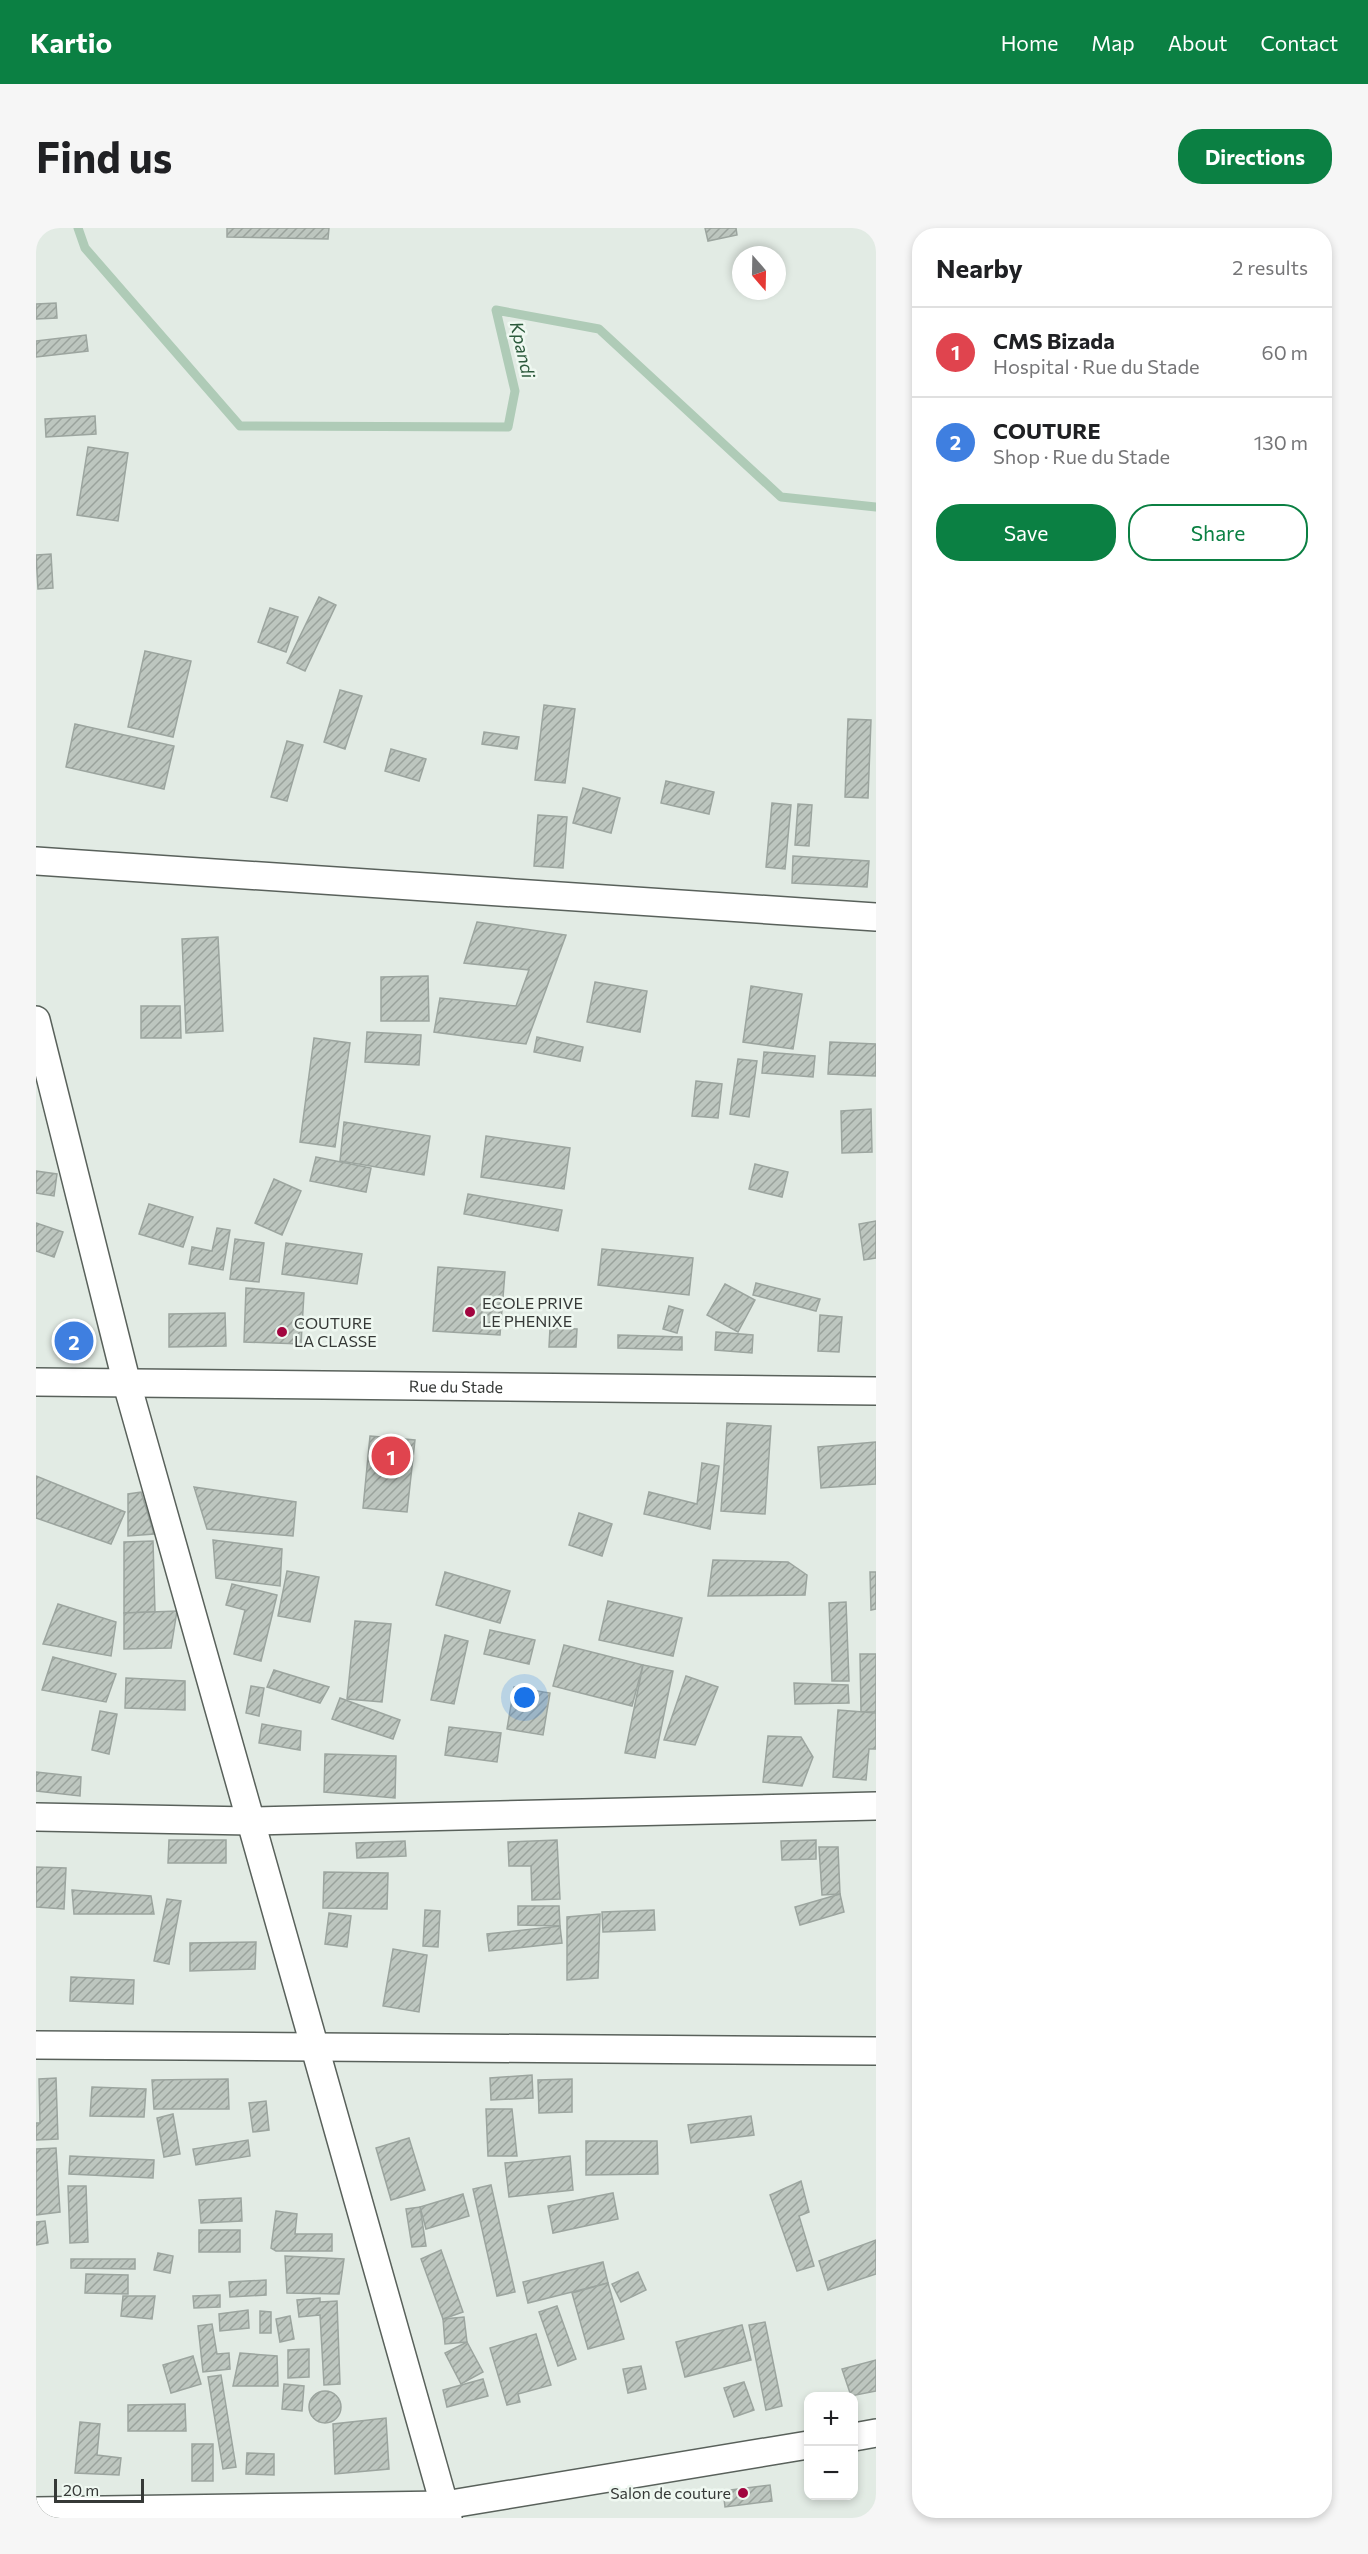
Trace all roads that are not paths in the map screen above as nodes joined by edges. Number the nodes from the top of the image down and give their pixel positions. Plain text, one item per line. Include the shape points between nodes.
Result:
1 (36, 861) edge
2 (876, 917) edge
3 (36, 1020) edge
4 (36, 1382) edge
5 (127, 1384) junction
6 (876, 1391) edge
7 (876, 1806) edge
8 (36, 1817) edge
9 (250, 1821) junction
10 (36, 2045) edge
11 (314, 2047) junction
12 (876, 2051) edge
13 (876, 2433) edge
14 (858, 2436) edge
15 (804, 2446) edge
16 (36, 2511) edge
17 (446, 2512) edge

1 - 2 street
3 - 5 street
4 - 5 street, Rue du Stade
5 - 6 street, Rue du Stade
5 - 9 street
7 - 9 street
8 - 9 street
9 - 11 street
10 - 11 street
11 - 12 street
11 - 17 street
13 - 14 street
15 - 17 street
16 - 17 street

